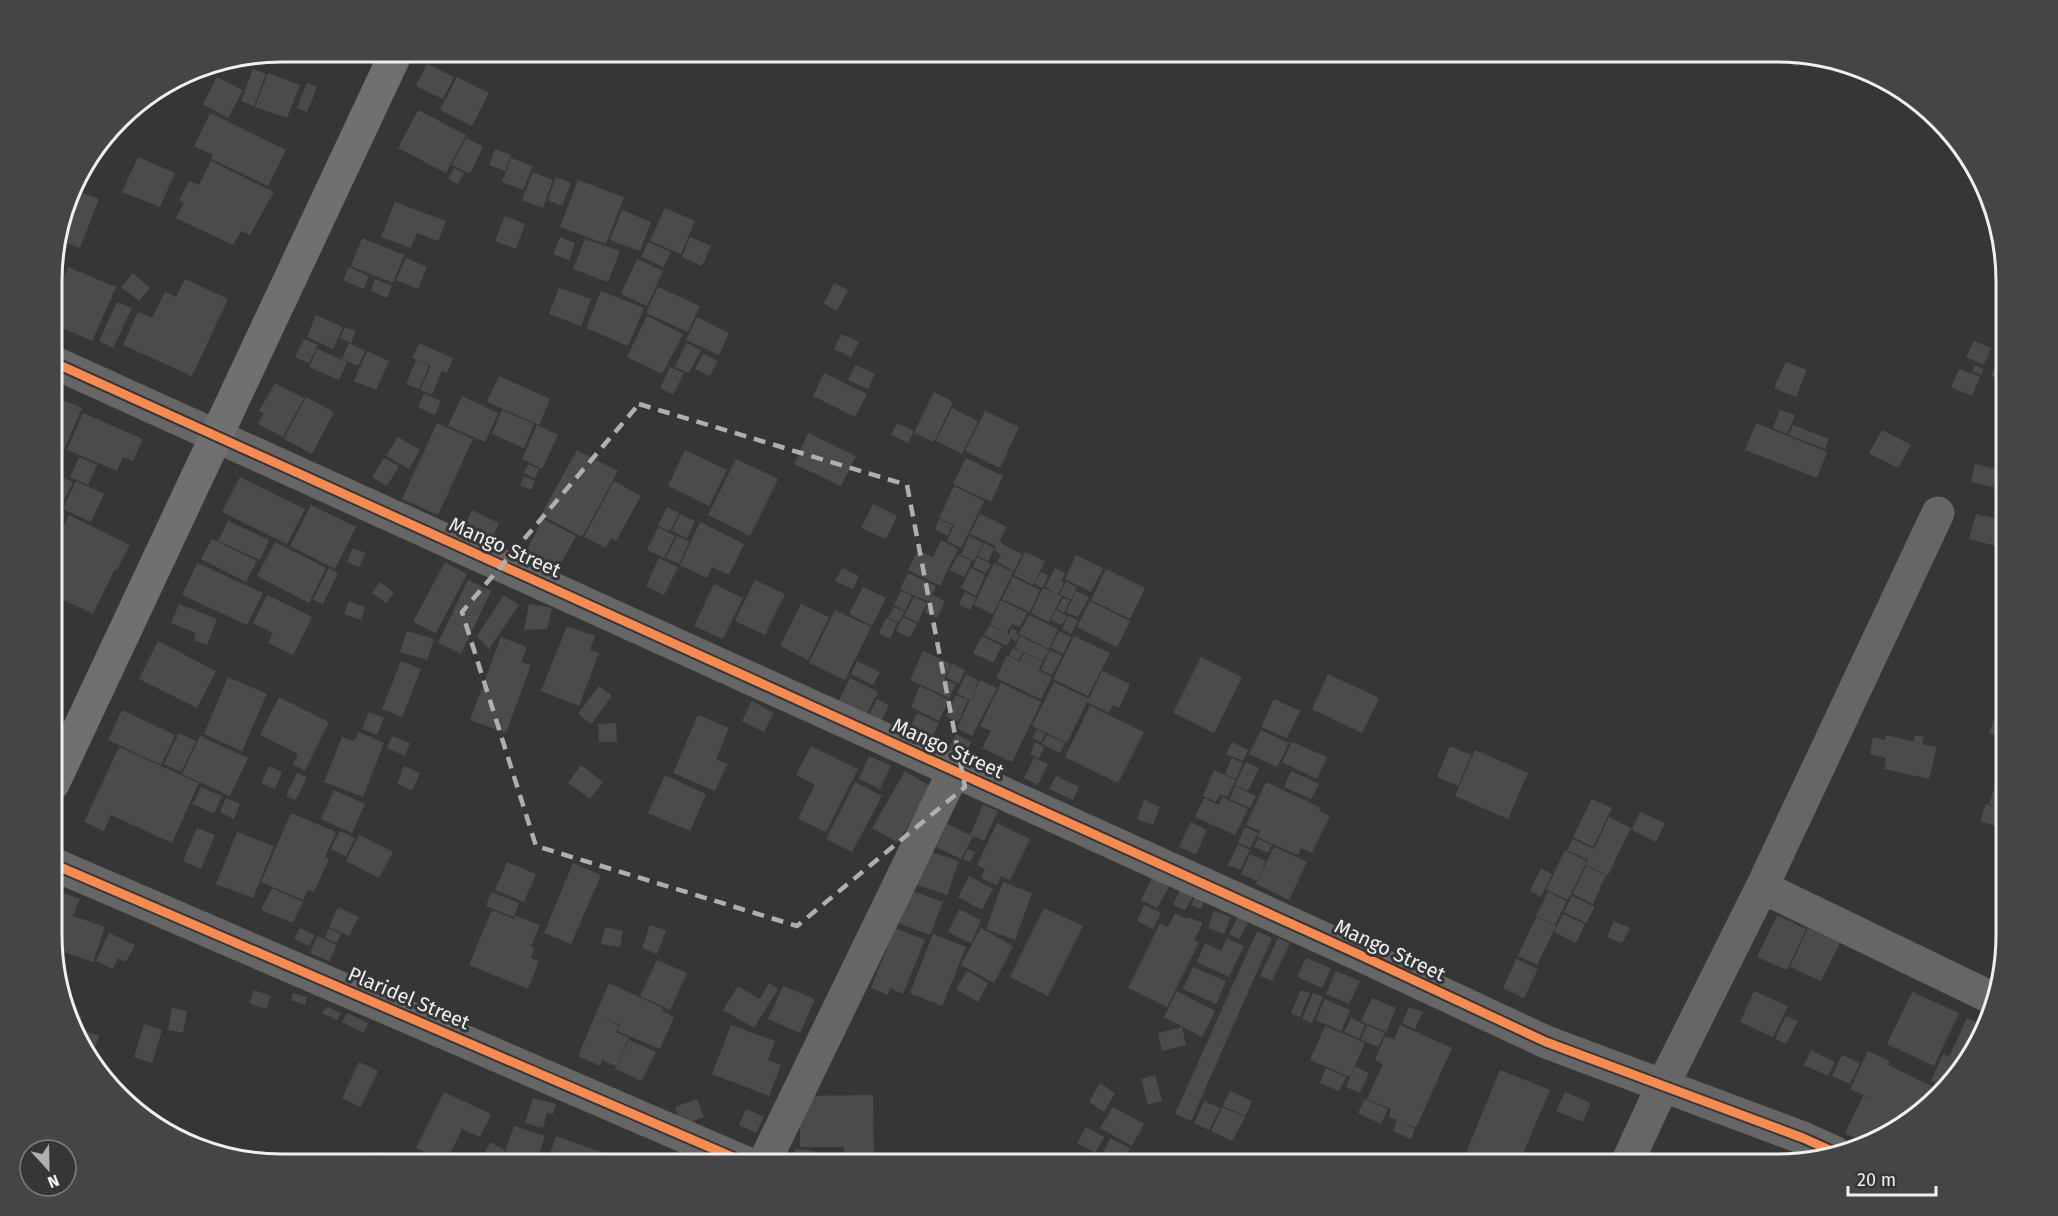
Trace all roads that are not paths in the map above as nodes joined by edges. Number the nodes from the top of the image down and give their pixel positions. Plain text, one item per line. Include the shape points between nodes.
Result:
1 (393, 62) edge
2 (62, 366) edge
3 (217, 436) junction
4 (1938, 513) dead end
5 (62, 765) edge
6 (954, 771) junction
7 (62, 868) edge
8 (1762, 887) junction
9 (1988, 996) edge
10 (1663, 1085) junction
11 (1827, 1149) edge
12 (725, 1154) edge
13 (769, 1154) edge
14 (1631, 1154) edge

1 - 3 main road
2 - 3 street, Mango Street
3 - 5 main road
3 - 6 street, Mango Street
4 - 8 street
6 - 10 street, Mango Street via 1546,1042
6 - 13 street
7 - 12 street, Plaridel Street
8 - 9 street
8 - 10 street
10 - 11 street, Mango Street
10 - 14 street

